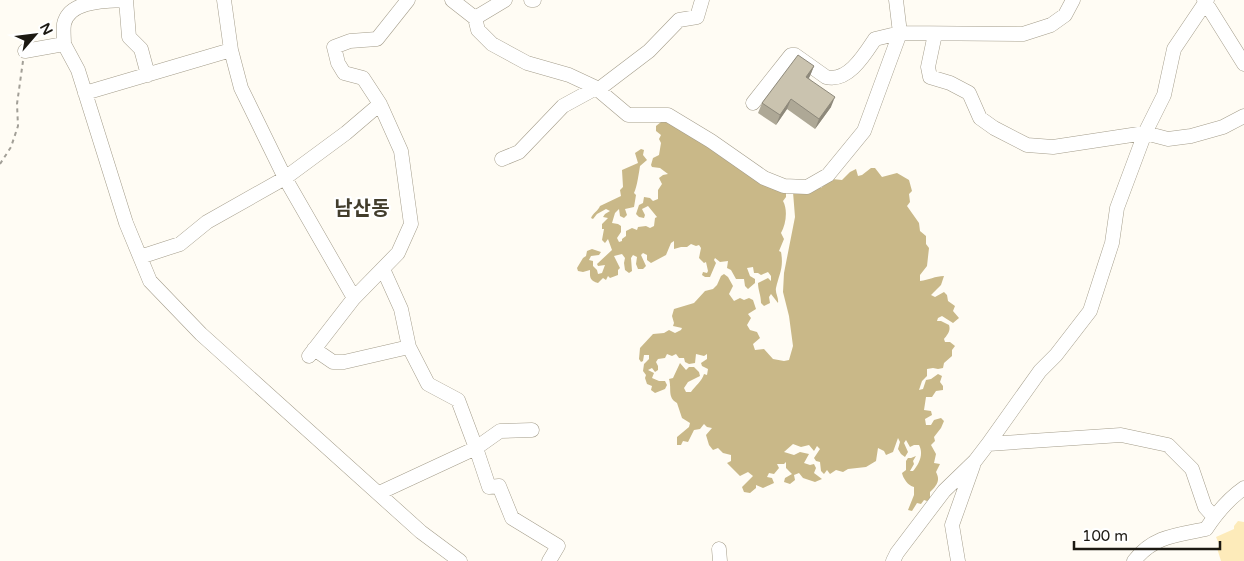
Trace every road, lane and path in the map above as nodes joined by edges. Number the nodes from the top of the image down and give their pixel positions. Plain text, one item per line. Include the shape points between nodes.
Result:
1 (224, 0) edge
2 (408, 0) edge
3 (452, 0) edge
4 (505, 0) edge
5 (702, 0) edge
6 (896, 0) edge
7 (1073, 0) edge
8 (1205, 1) edge
9 (475, 18) junction
10 (900, 34) junction
11 (935, 34) junction
12 (64, 44) junction
13 (231, 50) junction
14 (25, 51) joint
15 (1244, 64) edge
16 (148, 75) junction
17 (596, 88) junction
18 (85, 94) junction
19 (754, 103) dead end
20 (380, 104) junction
21 (1244, 116) edge
22 (1145, 133) junction
23 (502, 159) dead end
24 (0, 164) edge
25 (285, 178) junction
26 (140, 257) junction
27 (383, 269) junction
28 (354, 298) junction
29 (409, 347) junction
30 (532, 430) dead end
31 (988, 444) junction
32 (476, 448) junction
33 (974, 461) junction
34 (1244, 488) edge
35 (378, 493) junction
36 (1214, 517) junction
37 (460, 561) edge
38 (549, 561) edge
39 (893, 561) edge
40 (958, 561) edge
41 (1134, 561) edge

1 - 13 street
2 - 20 street via 377,39 350,41 334,48 344,73 363,78
3 - 9 street
4 - 9 street
5 - 17 street via 696,16 679,20 649,51
6 - 10 street
7 - 11 street via 1064,15 1051,25 1023,34
8 - 15 street
8 - 22 street via 1174,49 1164,95
9 - 17 street via 478,30 492,44 527,63 569,75
10 - 11 street
10 - 17 street via 864,131 828,175 807,187 784,186 764,178 711,140 668,115 628,115
10 - 19 street via 875,39 856,67 832,78 795,54 791,55
11 - 22 street via 928,67 930,77 969,93 980,118 1027,146 1053,148
12 - 14 street
12 - 16 street via 64,23 72,9 84,3 126,0 130,37 142,49
12 - 18 street via 78,70
13 - 16 street
13 - 25 street via 241,88
14 - 24 path via 17,104 18,126 11,147
16 - 18 street
17 - 23 street via 564,106 519,152
18 - 26 street
20 - 25 street
20 - 27 street via 400,151 411,224 398,253
21 - 22 street via 1223,127 1191,136 1168,139
22 - 31 street via 1117,208 1112,243 1090,311 1040,371
25 - 26 street via 207,222 180,244
25 - 28 street
26 - 35 street via 150,281 201,334
27 - 28 street
27 - 29 street via 401,309
28 - 29 street via 312,352 332,362 344,362
29 - 32 street via 428,384 458,400
30 - 32 street via 500,431
31 - 33 street
31 - 36 street via 1121,435 1168,445 1192,468 1205,507
32 - 35 street
32 - 38 street via 488,487 499,486 512,518 558,546
33 - 39 street via 944,491
33 - 40 street via 952,525
34 - 36 street
35 - 37 street via 421,532
36 - 41 street via 1206,530 1163,537 1142,551

